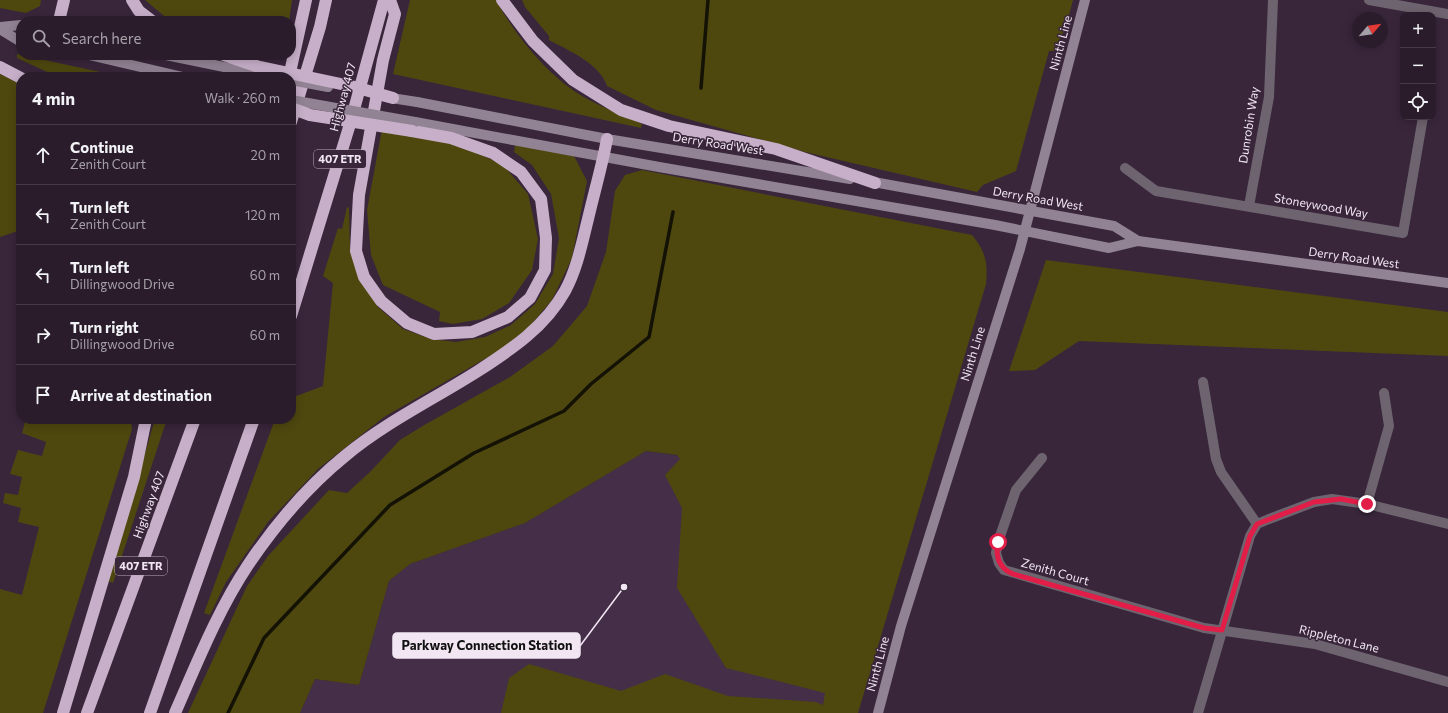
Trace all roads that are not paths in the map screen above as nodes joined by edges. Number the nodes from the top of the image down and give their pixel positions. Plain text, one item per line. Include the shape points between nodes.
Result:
1 (64, 0) edge
2 (132, 0) edge
3 (306, 0) edge
4 (326, 0) edge
5 (384, 0) edge
6 (390, 0) edge
7 (502, 0) edge
8 (1086, 0) edge
9 (1273, 0) edge
10 (1369, 0) edge
11 (1424, 12) edge
12 (1436, 13) edge
13 (1448, 14) edge
14 (60, 16) edge
15 (146, 16) edge
16 (16, 26) edge
17 (0, 28) edge
18 (16, 39) edge
19 (296, 45) edge
20 (110, 60) edge
21 (196, 60) edge
22 (234, 60) edge
23 (293, 60) edge
24 (0, 67) edge
25 (255, 70) junction
26 (161, 72) edge
27 (260, 72) edge
28 (267, 72) edge
29 (290, 72) edge
30 (16, 75) edge
31 (296, 77) edge
32 (296, 81) edge
33 (393, 98) junction
34 (296, 101) edge
35 (296, 106) edge
36 (296, 110) edge
37 (1422, 120) edge
38 (414, 126) junction
39 (606, 139) junction
40 (603, 156) junction
41 (1125, 168) dead end
42 (875, 183) junction
43 (1249, 206) junction
44 (1030, 212) junction
45 (1025, 231) junction
46 (1138, 241) junction
47 (1448, 283) edge
48 (296, 300) edge
49 (1203, 382) dead end
50 (1384, 393) dead end
51 (145, 424) edge
52 (192, 424) edge
53 (252, 424) edge
54 (1042, 458) dead end
55 (1367, 504) junction
56 (1257, 524) junction
57 (1448, 524) edge
58 (1222, 630) junction
59 (1448, 682) edge
60 (63, 713) edge
61 (87, 713) edge
62 (150, 713) edge
63 (175, 713) edge
64 (878, 713) edge
65 (1198, 713) edge

1 - 14 highway
2 - 15 highway
3 - 19 highway
4 - 35 highway
5 - 48 highway, Highway 407 / 407 ETR via 350,124
6 - 38 highway via 395,14 383,60 359,195 356,251 364,277 381,301 407,323 434,334 472,332 508,317 530,298 544,270 546,238 541,199 521,172 493,153
7 - 42 highway via 533,40 573,80 621,110 669,126 776,149
8 - 44 main road, Ninth Line
9 - 43 street, Dunrobin Way via 1269,97
10 - 11 street
12 - 13 street
16 - 17 main road
17 - 18 main road
20 - 26 main road
21 - 25 main road
22 - 25 highway
23 - 29 highway
24 - 30 highway
25 - 27 main road
25 - 28 highway, bridge
31 - 33 highway, bridge via 355,87
32 - 33 main road, Derry Road West, bridge
33 - 39 main road, Derry Road West, bridge
34 - 38 main road, Derry Road West, bridge
36 - 38 highway, bridge via 310,115
37 - 43 street, Stoneywood Way via 1403,234
38 - 40 main road, Derry Road West
39 - 40 highway
39 - 42 main road, Derry Road West
40 - 45 main road, Derry Road West
40 - 63 highway via 578,260 566,289 553,310 536,330 506,352 378,431 345,456 307,491 277,526 241,577 206,643
41 - 43 street, Stoneywood Way via 1156,191
42 - 44 main road, Derry Road West
44 - 45 main road, Ninth Line
44 - 46 main road, Derry Road West via 1114,226
45 - 46 main road, Derry Road West via 1110,248
45 - 64 main road, Ninth Line via 904,619
46 - 47 main road, Derry Road West
49 - 56 street via 1216,460 1221,472
50 - 55 street via 1389,426
51 - 60 highway via 134,477
52 - 61 highway, Highway 407 / 407 ETR
53 - 62 highway
54 - 58 street, Zenith Court via 1016,490 998,542 996,553 1004,570 1204,628
55 - 56 street via 1341,499 1323,500
55 - 57 street
56 - 58 street via 1250,536
58 - 59 street, Rippleton Lane via 1315,644
58 - 65 street

